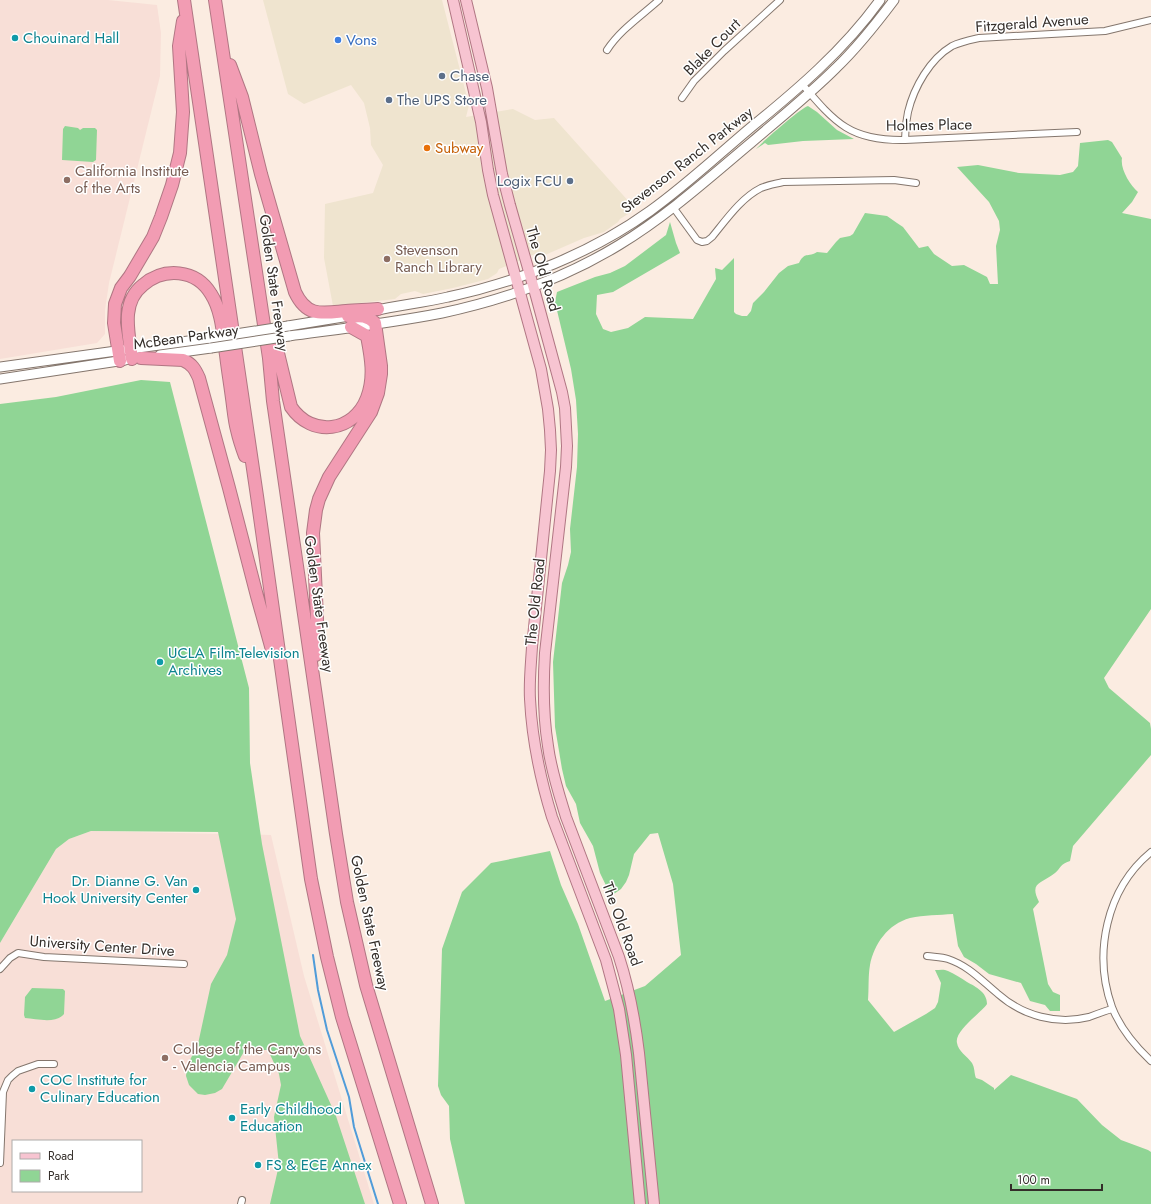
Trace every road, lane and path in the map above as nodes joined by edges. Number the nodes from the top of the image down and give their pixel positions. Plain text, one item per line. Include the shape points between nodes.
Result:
1 (215, 0) edge
2 (453, 0) edge
3 (466, 0) edge
4 (658, 0) edge
5 (780, 0) edge
6 (880, 0) edge
7 (894, 0) edge
8 (184, 5) edge
9 (1151, 20) edge
10 (221, 38) junction
11 (607, 50) dead end
12 (802, 84) junction
13 (810, 93) junction
14 (682, 98) dead end
15 (1077, 132) dead end
16 (906, 140) junction
17 (916, 183) dead end
18 (674, 207) junction
19 (529, 274) junction
20 (516, 278) junction
21 (533, 286) junction
22 (520, 291) junction
23 (378, 310) junction
24 (349, 321) junction
25 (263, 322) junction
26 (375, 324) junction
27 (288, 326) joint
28 (135, 355) junction
29 (119, 356) junction
30 (0, 366) edge
31 (0, 379) edge
32 (257, 496) junction
33 (314, 686) junction
34 (284, 691) junction
35 (1151, 852) edge
36 (927, 956) dead end
37 (184, 964) dead end
38 (0, 969) edge
39 (1112, 1009) junction
40 (1151, 1061) edge
41 (54, 1064) dead end
42 (0, 1163) edge
43 (400, 1204) edge
44 (432, 1204) edge
45 (640, 1204) edge
46 (654, 1204) edge

1 - 10 highway, Golden State Freeway
2 - 20 main road, The Old Road via 482,122 493,195
3 - 19 main road, The Old Road via 487,88 502,174
4 - 11 street via 621,33
5 - 14 street, Blake Court via 724,51 694,81
6 - 12 main road, Stevenson Ranch Parkway via 850,38
7 - 13 main road, Stevenson Ranch Parkway via 848,56
8 - 29 highway via 179,46 183,112 180,154 172,186 156,230 121,288 115,304 114,322
8 - 32 highway
9 - 16 street, Fitzgerald Avenue via 1105,31 979,38 952,46 932,64 917,88 908,112
10 - 23 highway via 242,97 261,174 298,298 310,310 322,313
10 - 25 highway, Golden State Freeway
12 - 13 street, Holmes Place
12 - 19 main road, Stevenson Ranch Parkway via 650,211 605,239
13 - 16 street, Holmes Place via 833,118 850,130 877,139
13 - 18 main road, Stevenson Ranch Parkway
15 - 16 street, Holmes Place
17 - 18 street via 894,180 772,184 751,194 712,237 702,242
18 - 21 main road, Stevenson Ranch Parkway via 618,246 579,267
19 - 20 main road, Stevenson Ranch Parkway
19 - 21 main road, The Old Road
20 - 22 main road, The Old Road
20 - 23 main road, Stevenson Ranch Parkway via 449,297
21 - 22 main road, Stevenson Ranch Parkway
21 - 46 main road, The Old Road via 562,392 567,446 545,653 544,702 548,747 566,818 626,978 639,1052
22 - 26 main road, Stevenson Ranch Parkway via 448,311
22 - 45 main road, The Old Road via 542,376 551,450 530,674 535,749 544,793 614,988 623,1029
23 - 24 main road, Stevenson Ranch Parkway
24 - 25 highway via 367,336 372,372 363,406 350,421 336,427 308,423 296,413 292,407 277,349
24 - 26 highway via 364,317 370,318
24 - 27 main road, Stevenson Ranch Parkway
24 - 28 main road, McBean Parkway, bridge via 289,336 211,348
25 - 33 highway, Golden State Freeway
26 - 33 highway via 381,366 378,393 371,412 329,477 319,498 314,522 317,618
27 - 28 main road, McBean Parkway, bridge via 210,338
28 - 29 main road, McBean Parkway
28 - 32 highway via 127,319 134,294 141,286 151,278 173,273 196,278 205,285 216,306 221,326 236,430
28 - 34 highway via 183,360 196,370
29 - 30 main road, McBean Parkway
29 - 31 main road, McBean Parkway
32 - 34 highway
33 - 44 highway, Golden State Freeway via 347,902 358,953
34 - 43 highway via 311,879 326,957
35 - 39 street via 1123,885 1107,923 1103,961
36 - 39 street via 948,959 960,964 997,994 1029,1014 1058,1020 1089,1017
37 - 38 street, University Center Drive via 44,957 18,953
39 - 40 street via 1138,1049
41 - 42 street via 38,1064 18,1071 8,1080 3,1092

